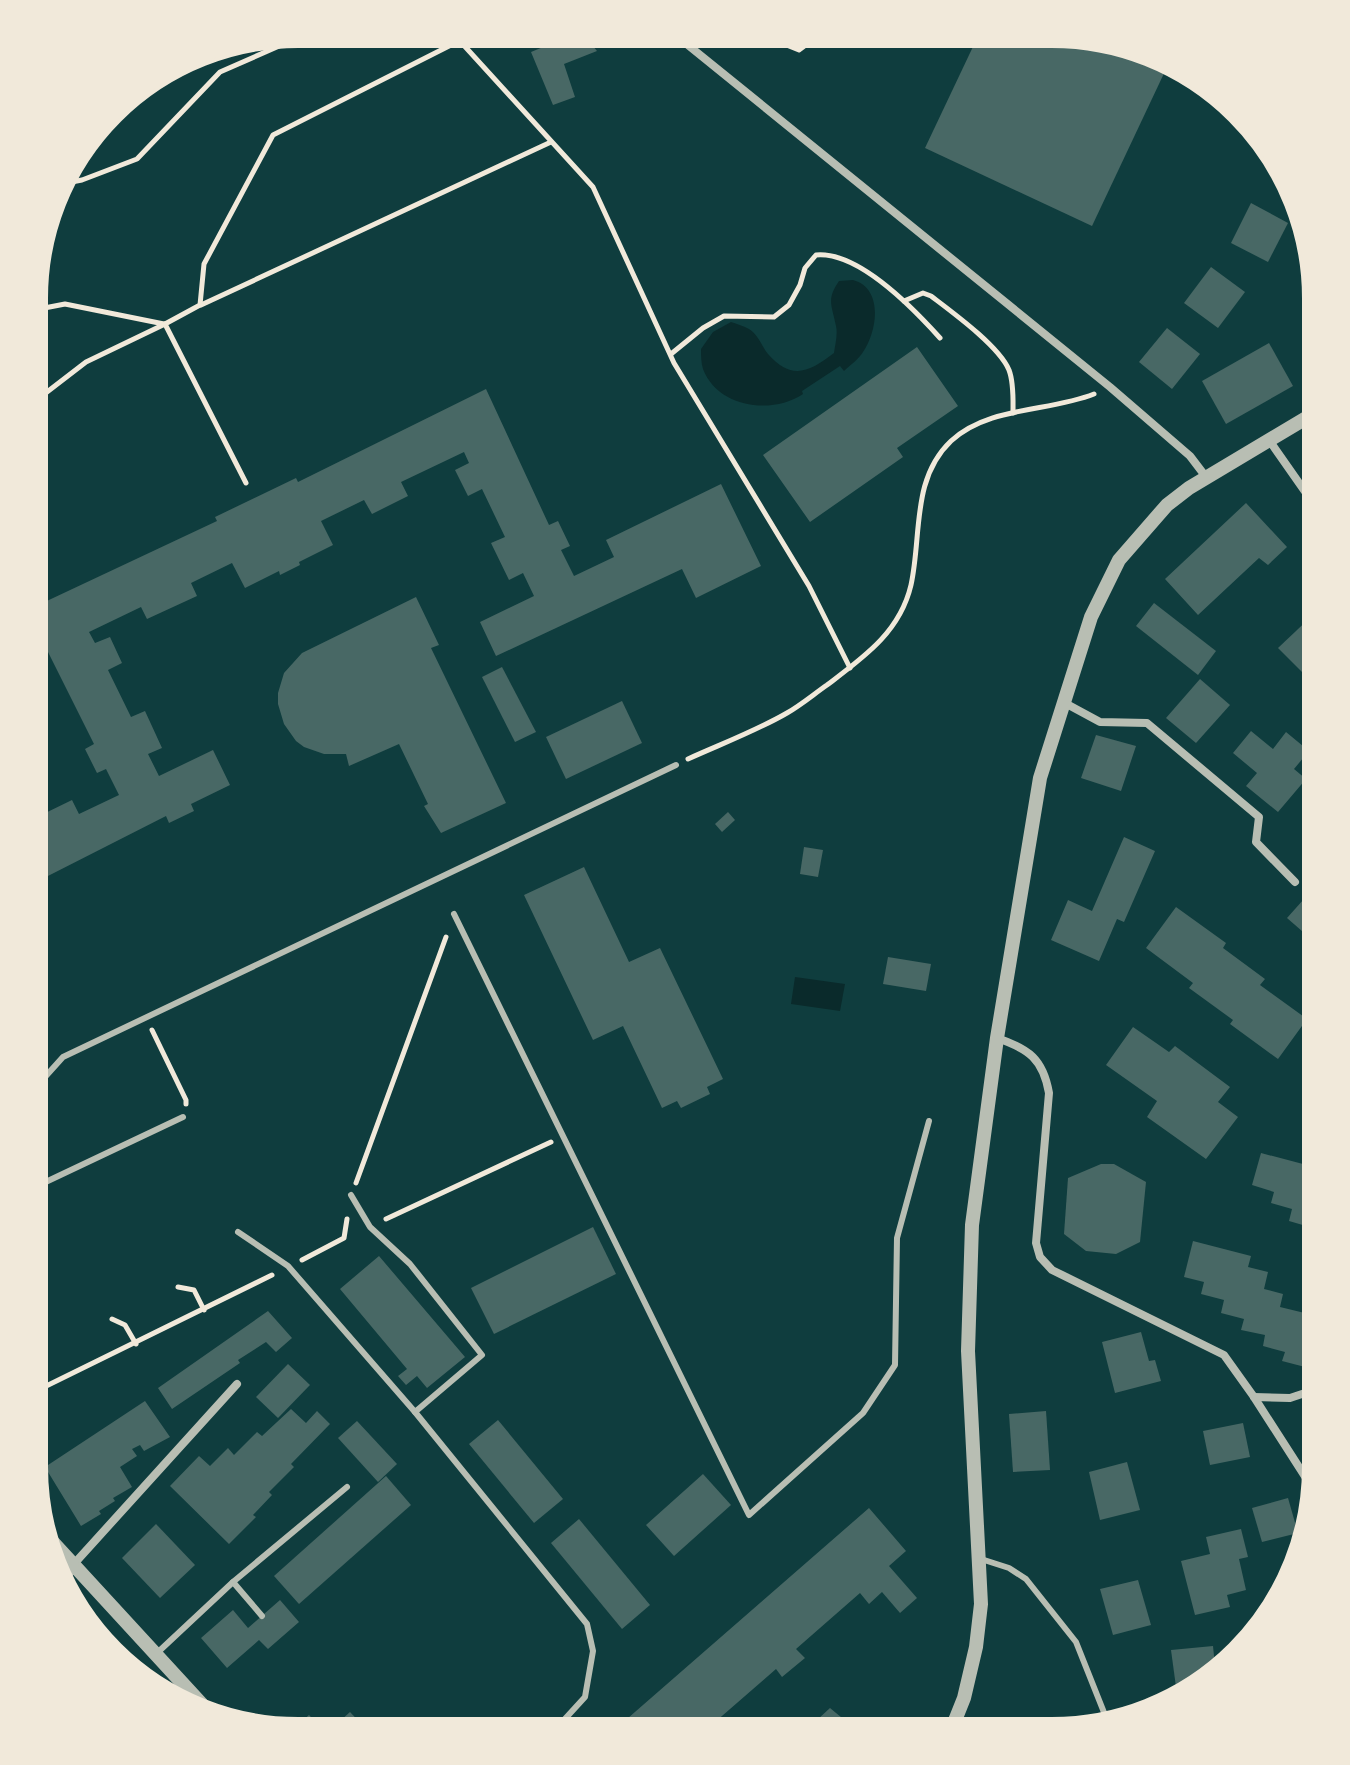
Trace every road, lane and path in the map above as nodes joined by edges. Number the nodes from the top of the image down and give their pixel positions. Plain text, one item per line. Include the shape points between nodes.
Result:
1 (448, 46) edge
2 (460, 46) edge
3 (689, 46) edge
4 (276, 47) edge
5 (692, 48) joint
6 (552, 142) junction
7 (75, 181) edge
8 (904, 301) junction
9 (200, 305) junction
10 (46, 308) edge
11 (165, 324) junction
12 (940, 338) dead end
13 (671, 354) junction
14 (1110, 387) junction
15 (46, 393) edge
16 (1013, 413) junction
17 (1304, 419) edge
18 (1269, 440) junction
19 (1206, 477) junction
20 (246, 483) dead end
21 (1304, 490) edge
22 (850, 668) junction
23 (1063, 701) junction
24 (676, 765) joint
25 (1295, 882) dead end
26 (454, 914) joint
27 (146, 1017) junction
28 (997, 1038) junction
29 (46, 1073) edge
30 (183, 1117) joint
31 (929, 1121) dead end
32 (562, 1136) junction
33 (46, 1182) edge
34 (351, 1195) junction
35 (370, 1227) junction
36 (238, 1232) dead end
37 (288, 1266) junction
38 (178, 1287) dead end
39 (204, 1310) junction
40 (112, 1319) dead end
41 (136, 1344) junction
42 (237, 1384) dead end
43 (46, 1386) edge
44 (1303, 1394) edge
45 (1254, 1397) junction
46 (415, 1412) junction
47 (1303, 1473) edge
48 (347, 1487) dead end
49 (61, 1553) edge
50 (981, 1559) junction
51 (72, 1565) junction
52 (68, 1570) edge
53 (233, 1582) junction
54 (262, 1616) dead end
55 (156, 1654) junction
56 (195, 1697) edge
57 (1104, 1713) edge
58 (565, 1719) edge
59 (956, 1719) edge

1 - 9 path via 273,135 204,264
2 - 6 path
3 - 5 street
4 - 7 path via 220,72 137,159
5 - 14 street
6 - 9 path
6 - 13 path via 593,187
8 - 12 path
8 - 13 path via 845,258 816,255 789,305 774,317 724,316
8 - 16 path via 923,293 931,296 988,343 1008,369
9 - 11 path
10 - 11 path via 65,304
11 - 15 path via 86,362
11 - 20 path
13 - 22 path via 809,586
14 - 16 path via 1075,402
14 - 19 street via 1190,456
16 - 22 path via 968,429 939,455 923,485 905,604 878,645
17 - 18 street
18 - 19 street
18 - 21 street
19 - 23 street via 1167,505 1119,560 1091,617
22 - 24 path via 789,712
23 - 25 street via 1100,722 1147,723 1259,817 1256,842
23 - 28 street via 1040,778
24 - 27 lane
26 - 32 lane
26 - 34 path
27 - 29 lane via 63,1057
27 - 30 path via 186,1100
28 - 45 street via 1020,1046 1046,1076 1049,1093 1036,1243 1040,1257 1052,1270 1224,1355
28 - 50 street via 972,1225 968,1351
30 - 33 lane
31 - 32 lane via 897,1238 895,1365 863,1413 749,1515
32 - 35 path
34 - 35 lane
34 - 37 path via 344,1238
35 - 46 lane via 410,1264 482,1355
36 - 37 lane
37 - 39 path
37 - 46 lane
38 - 39 path via 194,1290
39 - 41 path
40 - 41 path via 125,1325
41 - 43 path
42 - 51 street
44 - 45 street
45 - 47 street
46 - 58 lane via 587,1624 593,1651 585,1697
48 - 53 lane
49 - 51 street
50 - 57 lane via 1026,1579 1076,1642
50 - 59 street via 976,1647
51 - 52 street
51 - 55 street
53 - 54 lane
53 - 55 lane
55 - 56 street

